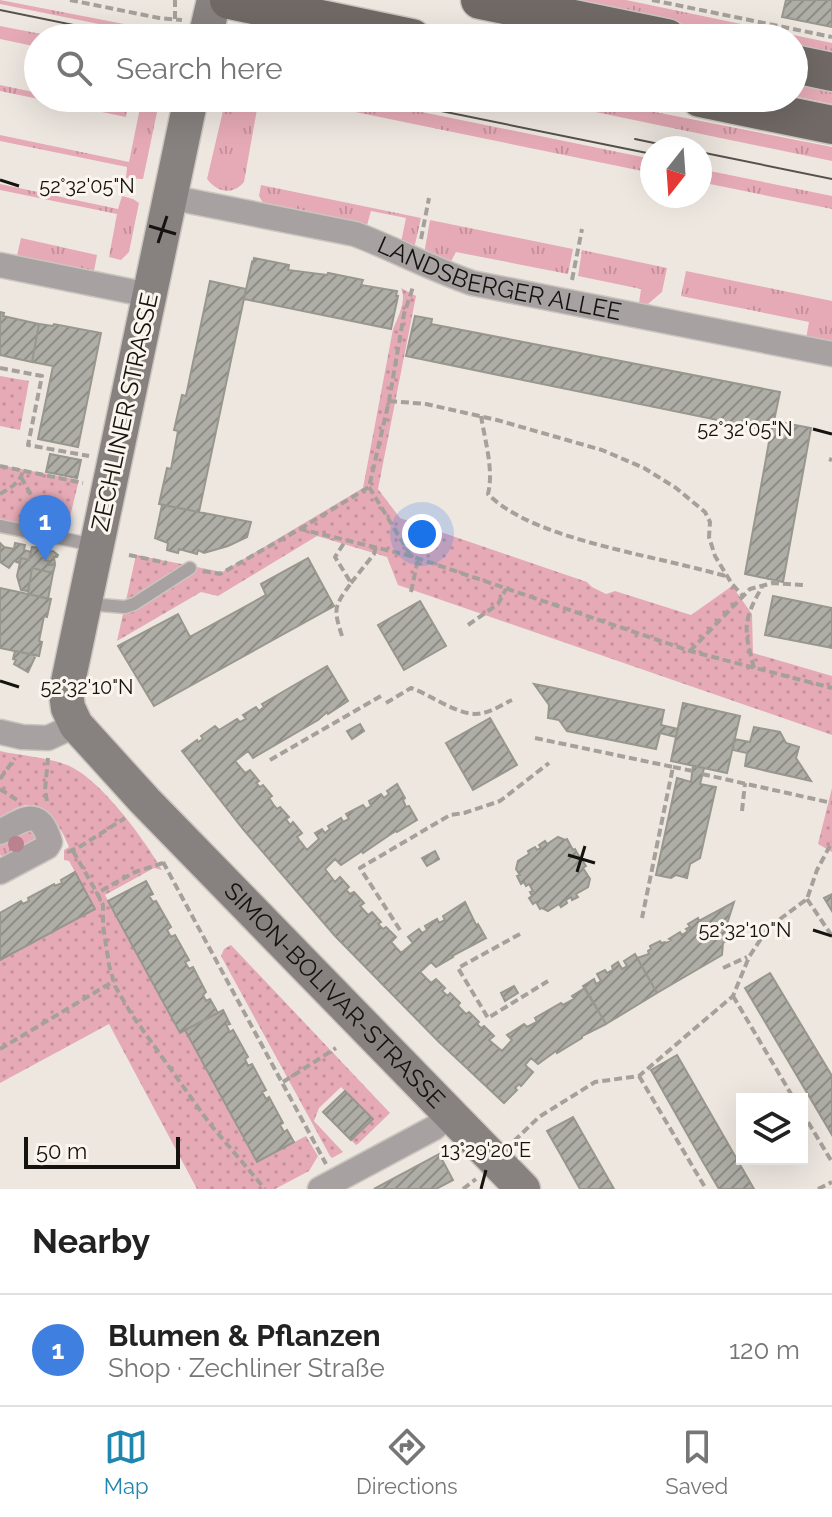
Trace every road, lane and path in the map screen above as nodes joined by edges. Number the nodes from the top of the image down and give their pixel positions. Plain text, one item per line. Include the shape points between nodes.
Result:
1 (70, 0) edge
2 (175, 0) edge
3 (214, 0) edge
4 (229, 0) edge
5 (480, 0) edge
6 (652, 0) edge
7 (138, 14) dead end
8 (175, 19) dead end
9 (208, 24) edge
10 (345, 24) edge
11 (598, 24) edge
12 (769, 24) edge
13 (808, 32) edge
14 (832, 37) edge
15 (808, 67) edge
16 (832, 72) edge
17 (188, 112) edge
18 (768, 112) edge
19 (832, 125) edge
20 (169, 197) junction
21 (429, 198) dead end
22 (582, 229) dead end
23 (417, 260) junction
24 (0, 265) edge
25 (413, 287) dead end
26 (149, 295) junction
27 (568, 302) junction
28 (832, 354) edge
29 (0, 368) edge
30 (389, 401) junction
31 (481, 416) junction
32 (92, 457) dead end
33 (0, 466) edge
34 (23, 471) junction
35 (21, 477) junction
36 (85, 484) dead end
37 (369, 487) junction
38 (0, 494) edge
39 (0, 526) edge
40 (300, 529) junction
41 (55, 537) junction
42 (346, 540) junction
43 (276, 541) dead end
44 (97, 546) junction
45 (376, 547) junction
46 (411, 556) junction
47 (418, 558) junction
48 (190, 568) dead end
49 (728, 576) junction
50 (351, 583) junction
51 (803, 585) dead end
52 (763, 586) junction
53 (506, 588) junction
54 (411, 592) dead end
55 (743, 596) junction
56 (85, 603) junction
57 (468, 625) dead end
58 (342, 636) dead end
59 (690, 651) junction
60 (754, 668) junction
61 (832, 688) edge
62 (381, 696) dead end
63 (512, 700) dead end
64 (386, 703) dead end
65 (76, 725) junction
66 (0, 732) edge
67 (535, 738) dead end
68 (17, 752) dead end
69 (48, 757) dead end
70 (270, 760) dead end
71 (549, 763) dead end
72 (673, 767) junction
73 (693, 771) dead end
74 (702, 774) dead end
75 (0, 779) edge
76 (745, 783) junction
77 (0, 789) edge
78 (145, 801) junction
79 (19, 802) dead end
80 (832, 803) edge
81 (48, 807) dead end
82 (742, 811) dead end
83 (0, 832) edge
84 (832, 842) edge
85 (47, 847) junction
86 (73, 851) junction
87 (166, 857) dead end
88 (163, 863) junction
89 (0, 872) edge
90 (97, 893) junction
91 (807, 899) junction
92 (642, 918) dead end
93 (400, 930) dead end
94 (520, 934) dead end
95 (832, 936) edge
96 (749, 957) junction
97 (723, 968) dead end
98 (114, 981) junction
99 (548, 981) dead end
100 (733, 996) junction
101 (336, 1048) dead end
102 (0, 1049) edge
103 (639, 1076) junction
104 (283, 1082) junction
105 (790, 1093) edge
106 (451, 1114) junction
107 (808, 1122) edge
108 (512, 1143) dead end
109 (832, 1162) edge
110 (478, 1178) dead end
111 (832, 1182) edge
112 (328, 1185) edge
113 (265, 1189) edge
114 (463, 1189) edge
115 (523, 1189) edge
116 (706, 1189) edge
117 (818, 1189) edge

1 - 7 path
2 - 8 path
3 - 9 street
4 - 10 main road
5 - 11 main road
6 - 12 path
13 - 14 path
15 - 16 main road
17 - 20 street, ZECHLINER STRASSE
18 - 19 main road
20 - 23 street, LANDSBERGER ALLEE via 355,234
20 - 26 street, ZECHLINER STRASSE
21 - 23 path
22 - 27 path
23 - 27 street, LANDSBERGER ALLEE via 472,283
24 - 26 street
25 - 30 path
26 - 44 street, ZECHLINER STRASSE
27 - 28 street, LANDSBERGER ALLEE
29 - 32 path via 42,376 28,445
30 - 31 path
30 - 37 path
31 - 49 path via 602,450 676,488 705,512 715,556
31 - 49 path via 490,468 488,494 495,502 563,535
33 - 34 path
34 - 35 path
34 - 36 path
35 - 38 path
35 - 41 path
37 - 40 path
37 - 46 path
39 - 41 lane
40 - 42 path
40 - 43 path
41 - 44 lane
42 - 45 path
42 - 50 path via 335,557
44 - 56 street, ZECHLINER STRASSE
45 - 46 path
45 - 50 path
46 - 47 path
47 - 53 path
47 - 54 path
48 - 56 lane via 125,607
49 - 55 path
50 - 58 path via 334,612
51 - 52 path
52 - 55 path
52 - 60 path via 747,617
53 - 57 path via 498,604
53 - 59 path
55 - 59 path
56 - 65 street, ZECHLINER STRASSE via 66,693
59 - 60 path
60 - 61 path
62 - 70 path
63 - 64 path via 473,715 411,688
65 - 66 street via 48,738
65 - 78 street, ZECHLINER STRASSE
67 - 72 path
68 - 75 path
69 - 81 path
71 - 93 path via 500,801 450,815 360,868
72 - 73 path
72 - 92 path
74 - 76 path
76 - 80 path
76 - 82 path
77 - 79 path
78 - 86 path
78 - 106 street, SIMON-BOLIVAR-STRASSE
83 - 85 street via 35,818 49,837
84 - 91 path
85 - 86 path
85 - 89 street
86 - 90 path
87 - 88 path
88 - 90 path
88 - 104 path
90 - 98 path
91 - 95 path
91 - 96 path via 768,928
94 - 99 path via 458,968 488,1018
96 - 97 path
96 - 100 path
98 - 102 path
98 - 113 path via 132,1015 210,1124
100 - 103 path
100 - 105 path
101 - 104 path
103 - 108 path via 595,1082 539,1117
103 - 116 path
104 - 112 path
106 - 112 street
106 - 115 street, SIMON-BOLIVAR-STRASSE
107 - 109 path
110 - 114 path
111 - 117 path

